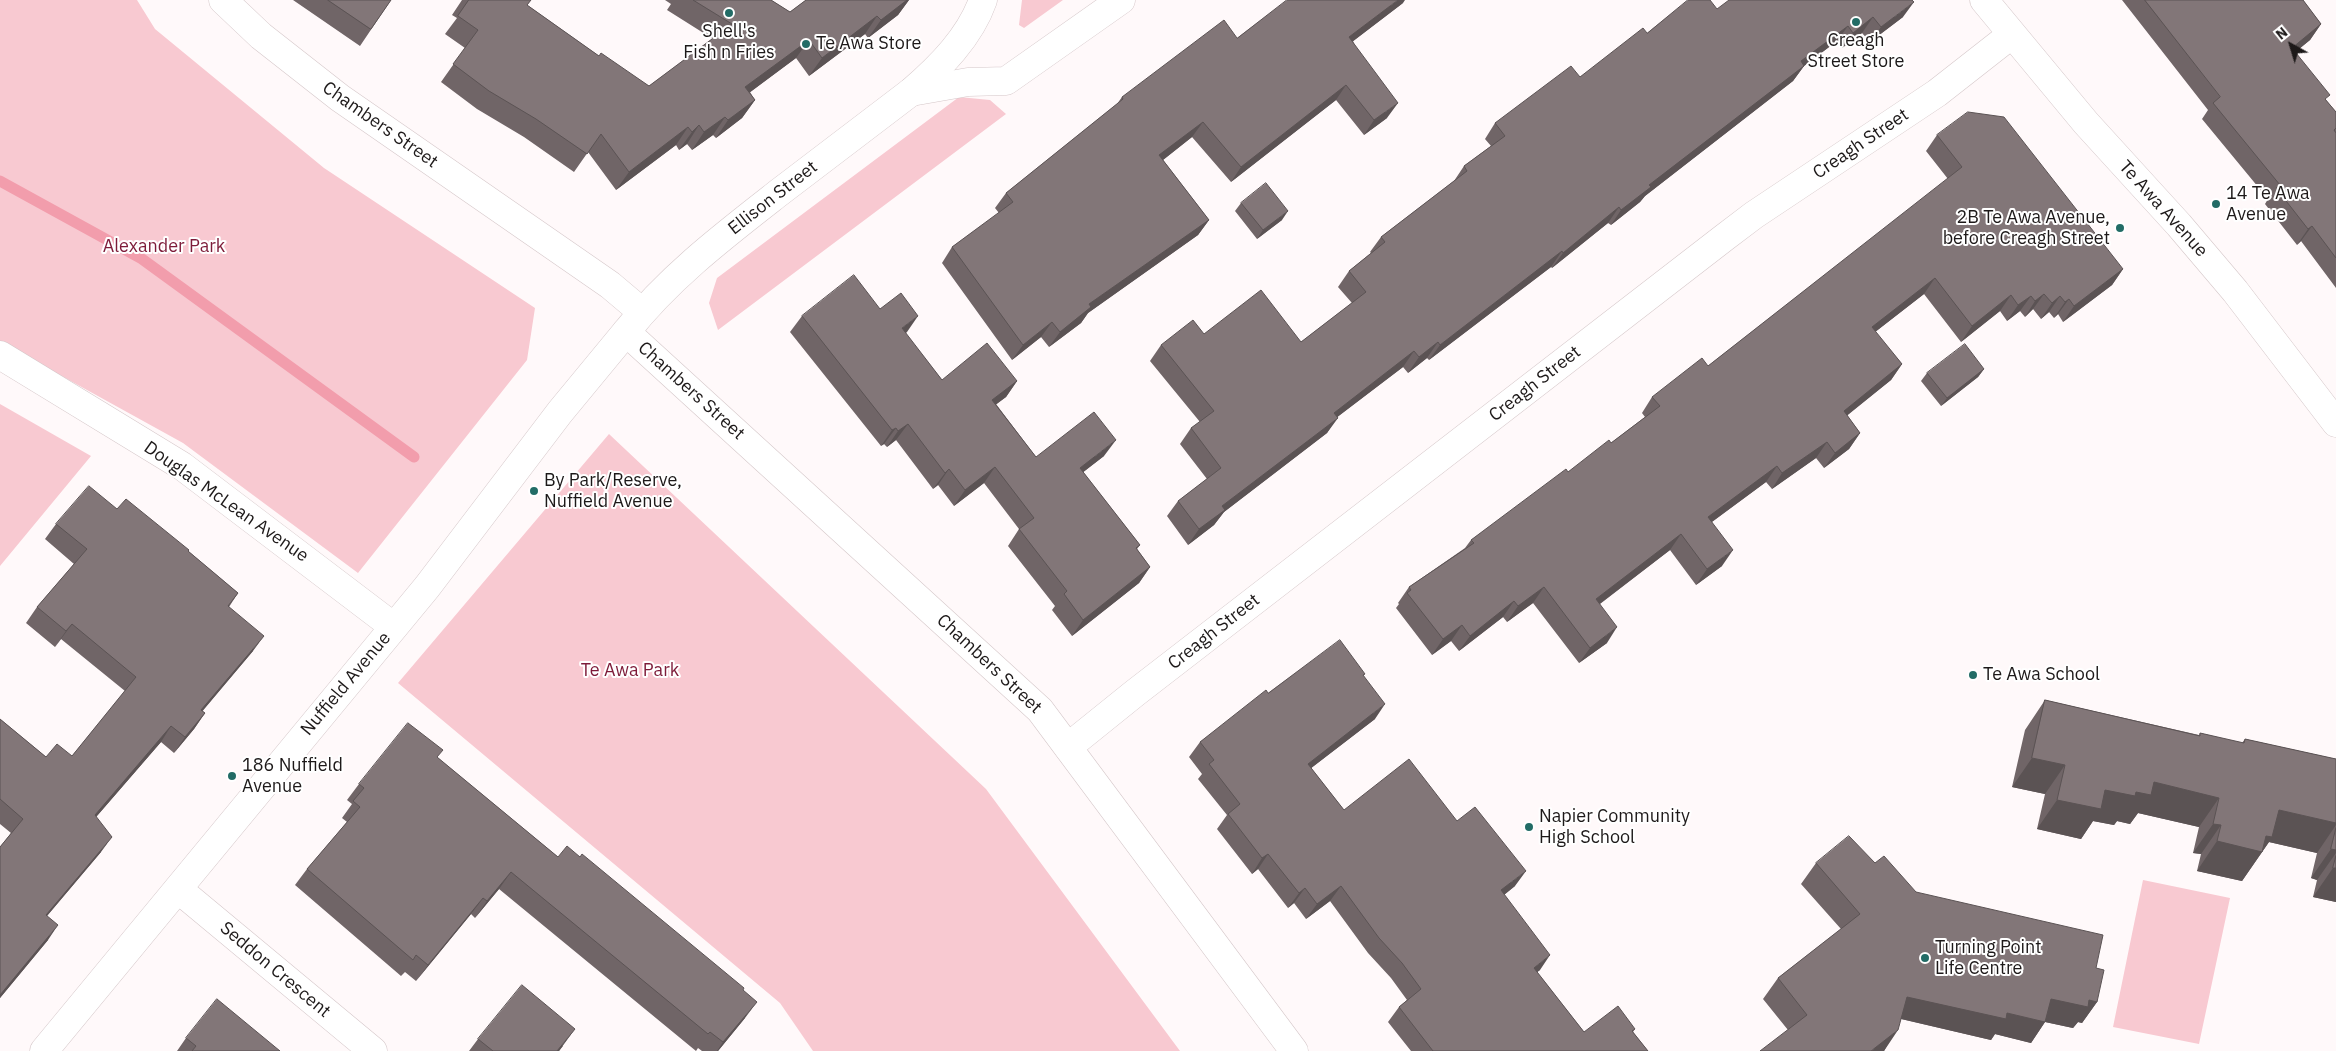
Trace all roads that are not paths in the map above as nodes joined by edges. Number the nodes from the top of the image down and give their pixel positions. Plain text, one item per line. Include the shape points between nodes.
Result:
1 (223, 0) edge
2 (983, 0) edge
3 (1121, 0) edge
4 (1984, 0) edge
5 (2011, 35) junction
6 (911, 92) junction
7 (634, 322) junction
8 (0, 355) edge
9 (2336, 423) edge
10 (394, 626) junction
11 (1068, 747) junction
12 (178, 889) junction
13 (44, 1051) edge
14 (373, 1051) edge
15 (1294, 1051) edge

1 - 7 street, Chambers Street via 261,36 340,98 610,285
2 - 6 street, Ellison Street via 960,41 939,68
3 - 6 street, Ellison Street via 1006,81 968,82
4 - 5 street, Te Awa Avenue
5 - 9 street, Te Awa Avenue via 2235,291
5 - 11 street, Creagh Street via 1937,93 1740,226
6 - 7 street, Ellison Street via 731,229
7 - 10 street, Nuffield Avenue
7 - 11 street, Chambers Street via 1040,710
8 - 10 street, Douglas McLean Avenue via 182,466
10 - 12 street, Nuffield Avenue
11 - 15 street, Chambers Street
12 - 13 street, Nuffield Avenue
12 - 14 street, Seddon Crescent

